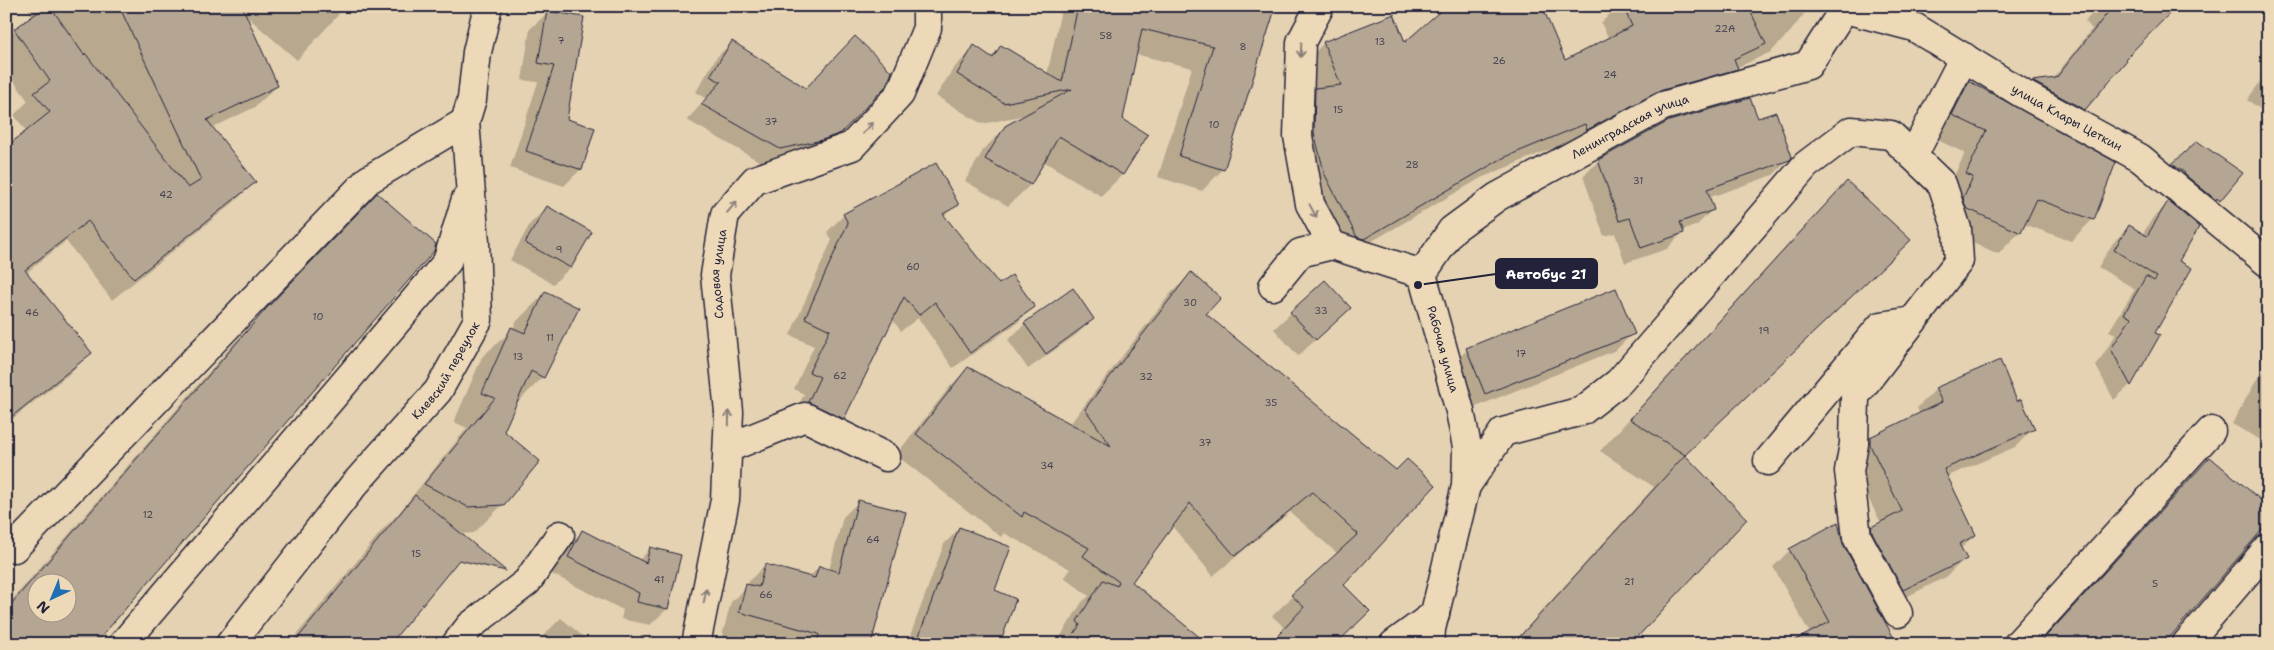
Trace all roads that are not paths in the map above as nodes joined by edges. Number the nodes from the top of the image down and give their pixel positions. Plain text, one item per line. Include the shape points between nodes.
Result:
1 (488, 6) edge
2 (927, 6) edge
3 (1320, 6) edge
4 (1845, 7) edge
5 (1964, 57) junction
6 (465, 122) junction
7 (1913, 156) junction
8 (470, 183) junction
9 (1332, 245) junction
10 (2268, 263) edge
11 (1422, 274) junction
12 (1273, 286) dead end
13 (1913, 321) junction
14 (2211, 431) dead end
15 (728, 448) junction
16 (886, 457) dead end
17 (1768, 462) dead end
18 (1466, 486) junction
19 (560, 536) dead end
20 (14, 548) dead end
21 (2268, 548) edge
22 (1898, 613) dead end
23 (1435, 614) junction
24 (122, 644) edge
25 (230, 644) edge
26 (456, 644) edge
27 (696, 644) edge
28 (1394, 644) edge
29 (1430, 644) edge
30 (2018, 644) edge
31 (2186, 644) edge

1 - 6 street, Киевский переулок
15 -> 2 street, Садовая улица via 730,412 715,275 726,214 755,180 852,146 900,94 927,28
3 -> 9 street via 1301,42 1298,136 1310,204
4 - 5 street, улица Клары Цеткин via 1914,27
4 - 11 street, Ленинградская улица via 1808,66 1663,106 1497,197 1452,230
5 - 7 street
5 - 10 street, улица Клары Цеткин via 2023,94 2140,158
6 - 8 street, Киевский переулок
6 - 20 street via 368,180
7 - 13 street via 1942,184 1957,229 1959,261
7 - 18 street via 1891,135 1851,131 1806,165 1619,382 1582,411 1503,432
8 - 24 street via 447,262
8 - 25 street, Киевский переулок via 478,320 438,391 353,486
9 - 11 street
9 - 12 street via 1300,253
11 - 18 street, Рабочая улица via 1460,411 1467,447
13 - 17 street via 1881,326
13 - 22 street via 1855,396 1854,444 1849,471 1857,537
14 - 30 street
15 - 16 street via 805,417
27 -> 15 street, Садовая улица via 724,500
18 - 23 street, Рабочая улица
19 - 26 street via 527,582 470,626
21 - 31 street
23 - 28 street
23 - 29 street, Рабочая улица

